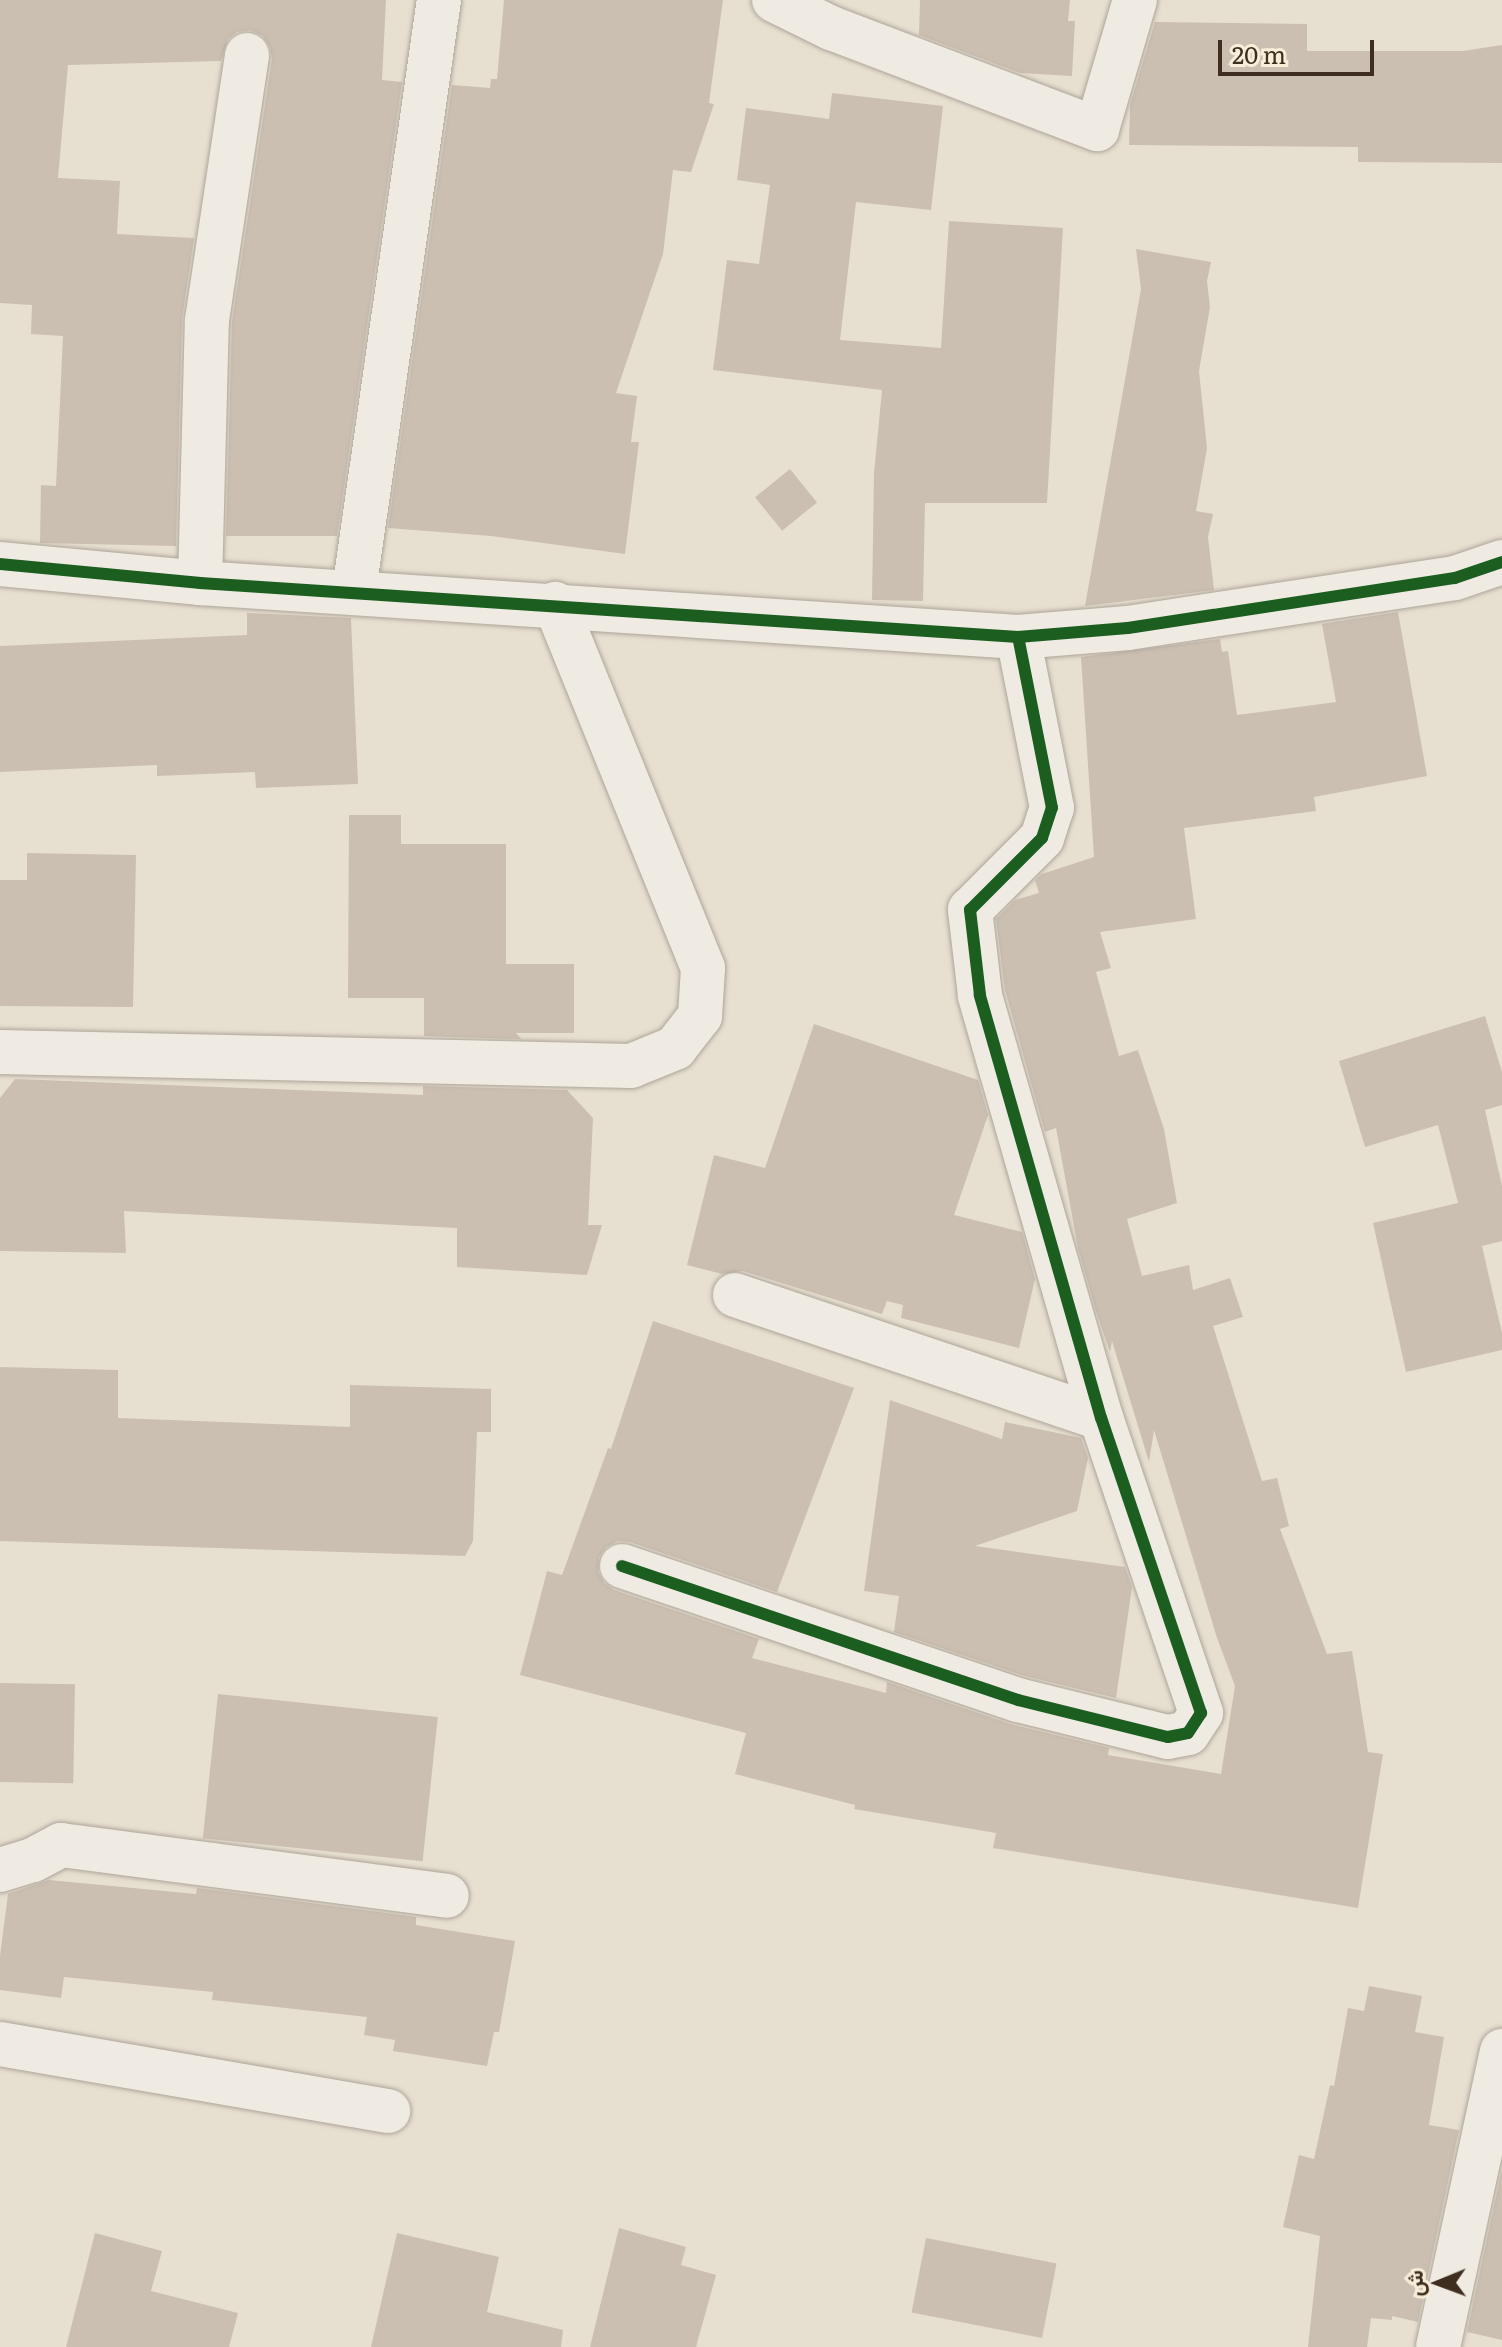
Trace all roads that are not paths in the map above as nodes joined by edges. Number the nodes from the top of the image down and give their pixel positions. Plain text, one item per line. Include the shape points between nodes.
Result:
1 (439, 0) edge
2 (774, 0) edge
3 (1135, 0) edge
4 (247, 55) dead end
5 (1502, 562) edge
6 (0, 564) edge
7 (200, 583) junction
8 (354, 591) junction
9 (555, 604) junction
10 (1018, 637) junction
11 (0, 1052) edge
12 (735, 1295) dead end
13 (1101, 1418) junction
14 (622, 1566) dead end
15 (0, 1870) edge
16 (447, 1896) dead end
17 (0, 2044) edge
18 (1502, 2051) edge
19 (388, 2111) dead end
20 (1438, 2347) edge

1 - 8 street
2 - 3 street via 831,28 1097,129
4 - 7 street via 207,320
5 - 10 street via 1455,578 1237,612
6 - 7 street
7 - 8 street
8 - 9 street
9 - 10 street
9 - 11 street via 703,968 700,1016 675,1048 631,1066
10 - 13 street via 1052,808 1042,838 970,910 973,953 980,995
12 - 13 street
13 - 14 street via 1201,1713 1188,1733 1168,1737 1018,1700
15 - 16 street via 61,1845
17 - 19 street
18 - 20 street

